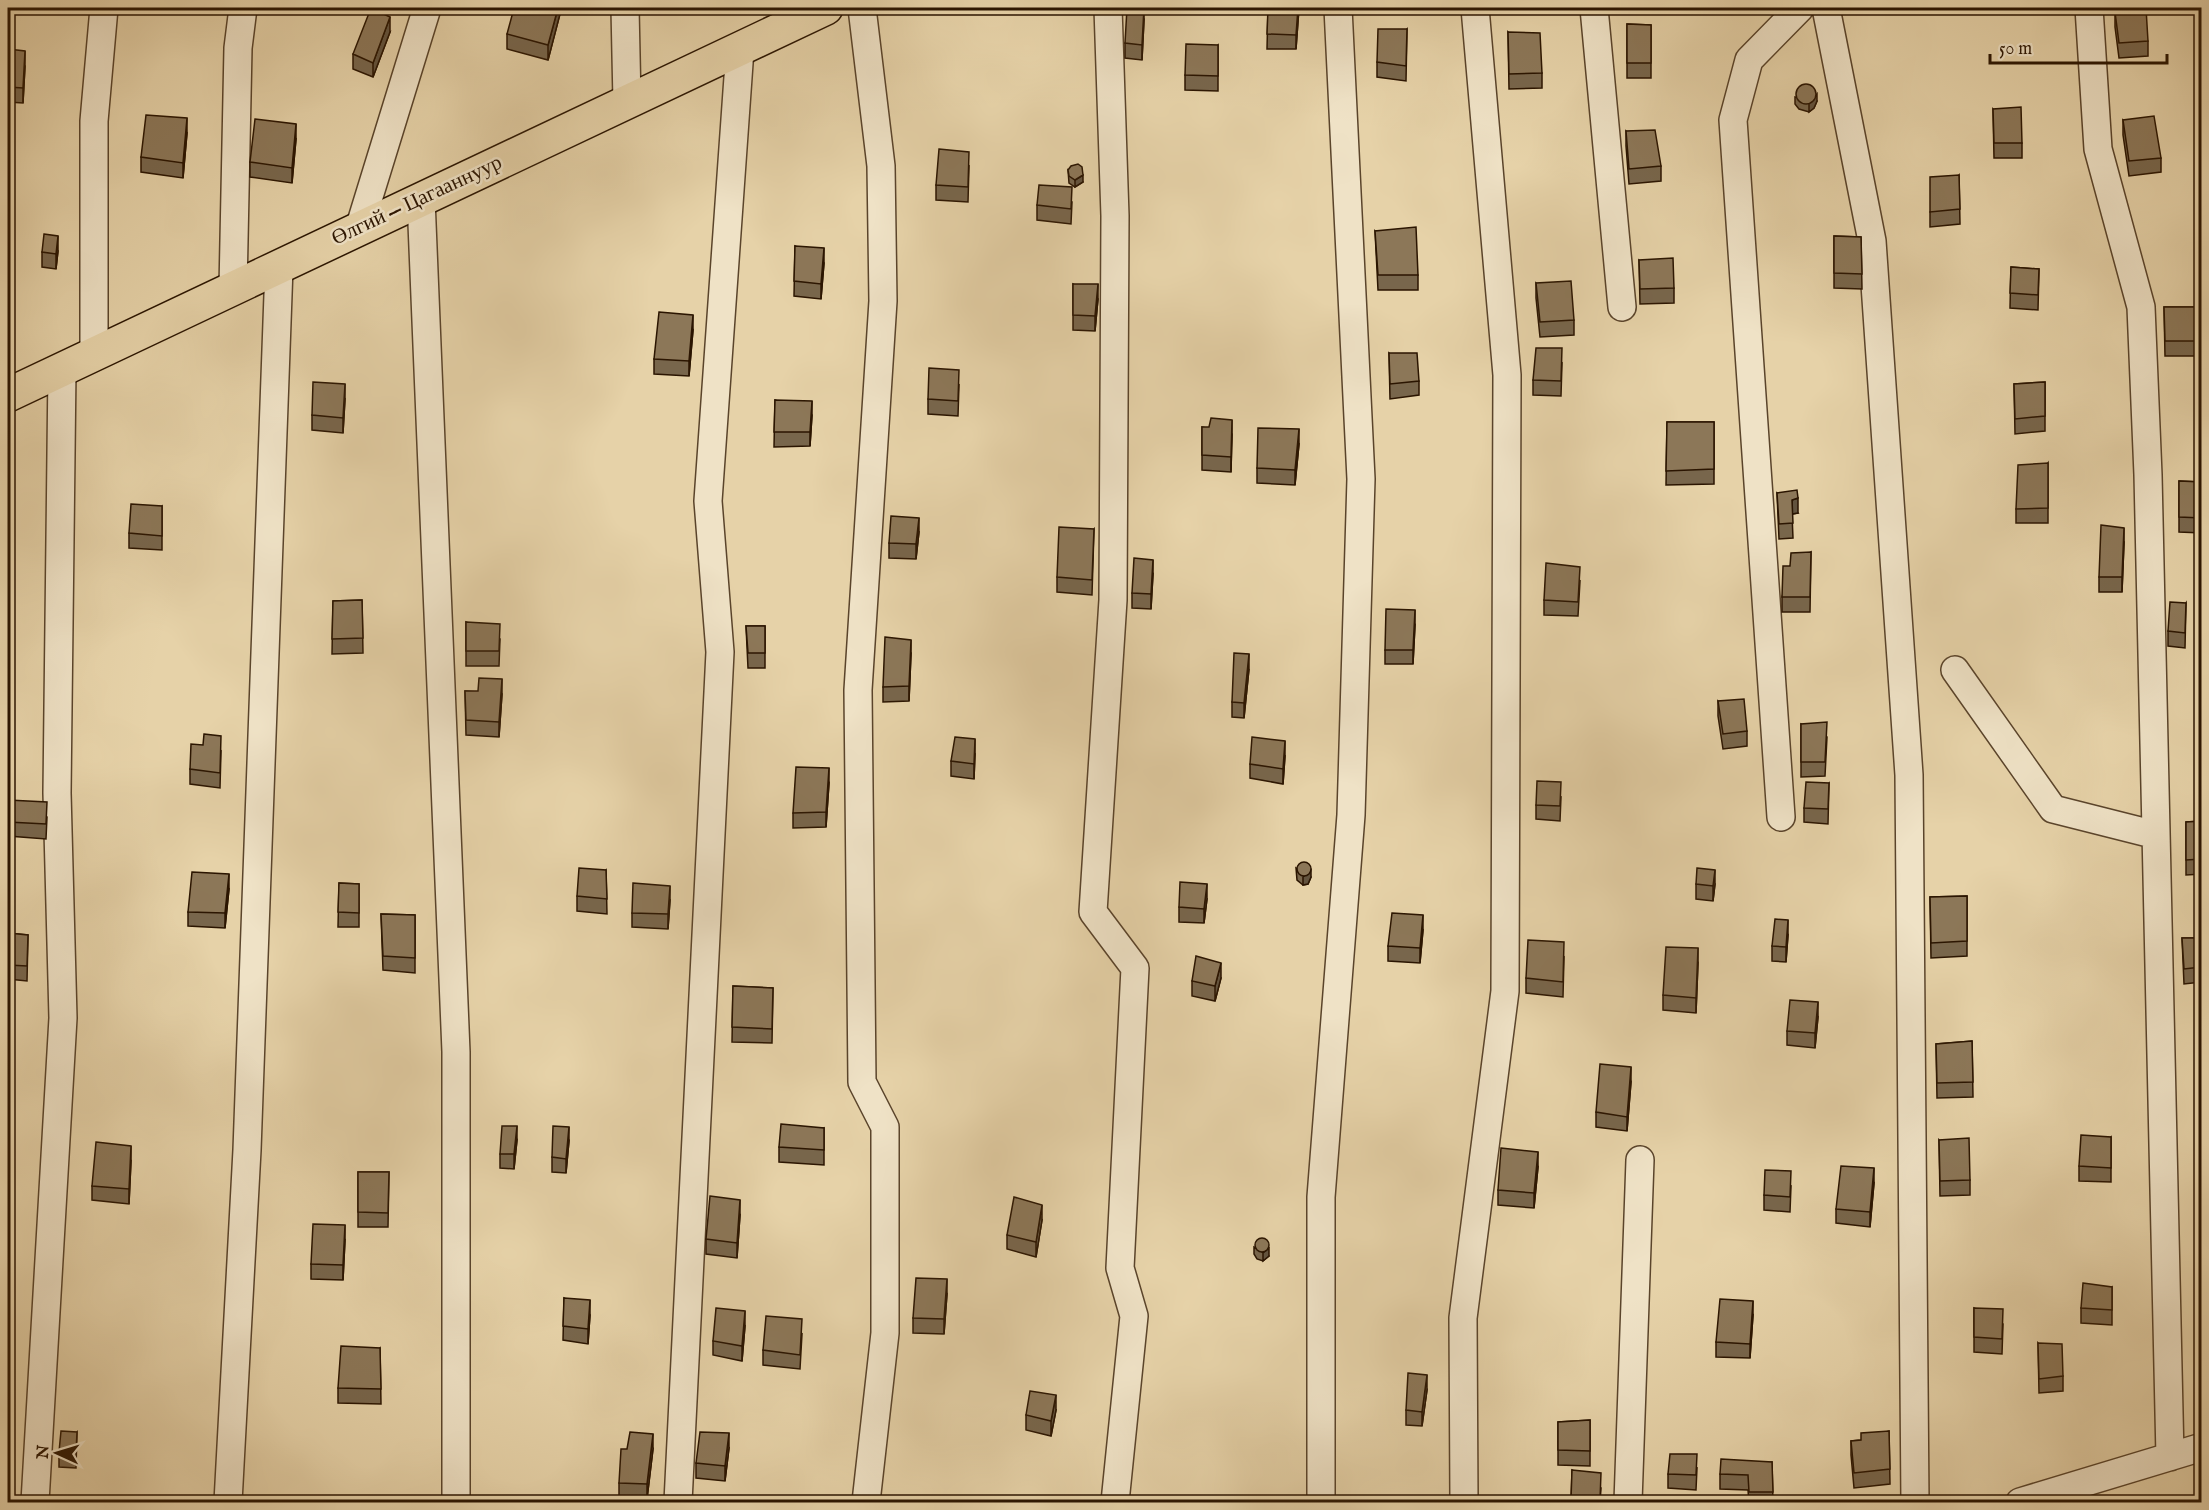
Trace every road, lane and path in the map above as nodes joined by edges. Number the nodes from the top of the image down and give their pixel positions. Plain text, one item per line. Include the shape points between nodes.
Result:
1 (104, 8) edge
2 (243, 8) edge
3 (427, 8) edge
4 (626, 8) edge
5 (826, 8) edge
6 (862, 8) edge
7 (1108, 8) edge
8 (1338, 8) edge
9 (1474, 8) edge
10 (1594, 8) edge
11 (1800, 8) edge
12 (1826, 8) edge
13 (2089, 8) edge
14 (793, 16) edge
15 (740, 49) junction
16 (627, 102) junction
17 (421, 199) junction
18 (359, 229) junction
19 (279, 267) junction
20 (233, 288) junction
21 (1622, 307) dead end
22 (94, 354) junction
23 (62, 369) junction
24 (8, 395) edge
25 (1955, 670) dead end
26 (1781, 817) dead end
27 (2156, 835) junction
28 (1640, 1160) dead end
29 (2202, 1447) edge
30 (2170, 1458) junction
31 (35, 1503) edge
32 (228, 1503) edge
33 (456, 1503) edge
34 (678, 1503) edge
35 (866, 1503) edge
36 (1115, 1503) edge
37 (1321, 1503) edge
38 (1464, 1503) edge
39 (1628, 1503) edge
40 (1915, 1503) edge
41 (2020, 1503) edge

1 - 22 street via 94,121
2 - 20 street via 238,48
3 - 18 street
4 - 16 street
5 - 14 highway, Өлгий — Цагааннуур
6 - 35 street via 880,166 883,301 858,690 862,1082 885,1127 885,1333
7 - 36 street via 1115,216 1113,600 1093,912 1135,968 1120,1268 1134,1316
8 - 37 street via 1361,479 1351,815 1321,1197
9 - 38 street via 1507,375 1505,991 1463,1318
10 - 21 street
11 - 26 street via 1749,60 1733,120
12 - 40 street via 1872,241 1909,775
13 - 27 street via 2098,149 2141,307
14 - 15 highway, Өлгий — Цагааннуур
15 - 16 highway, Өлгий — Цагааннуур
15 - 34 street via 708,501 720,652
16 - 17 highway, Өлгий — Цагааннуур
17 - 18 highway, Өлгий — Цагааннуур
17 - 33 street via 456,1052
18 - 19 highway, Өлгий — Цагааннуур
19 - 20 highway, Өлгий — Цагааннуур
19 - 32 street via 247,1150
20 - 22 highway, Өлгий — Цагааннуур
22 - 23 highway, Өлгий — Цагааннуур
23 - 24 highway, Өлгий — Цагааннуур
23 - 31 street via 57,792 63,1018
25 - 27 street via 2053,809
27 - 30 street
28 - 39 street
29 - 30 street
30 - 41 street

